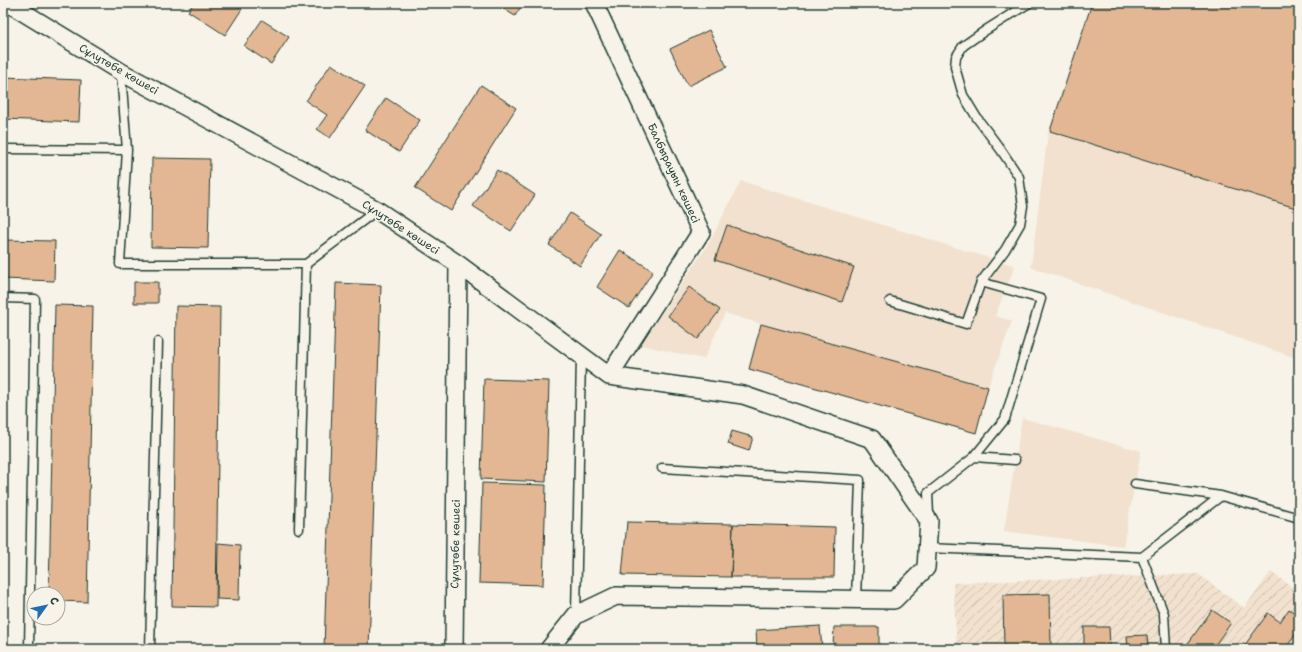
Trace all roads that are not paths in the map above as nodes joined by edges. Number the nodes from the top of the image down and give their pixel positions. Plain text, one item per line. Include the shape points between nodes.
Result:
1 (8, 3) edge
2 (594, 3) edge
3 (1029, 3) edge
4 (121, 72) junction
5 (3, 148) edge
6 (128, 150) junction
7 (378, 210) junction
8 (306, 264) junction
9 (458, 264) junction
10 (982, 282) junction
11 (3, 298) edge
12 (890, 301) dead end
13 (158, 342) dead end
14 (581, 355) junction
15 (609, 376) junction
16 (974, 457) junction
17 (1015, 460) dead end
18 (662, 468) dead end
19 (1135, 484) dead end
20 (1221, 496) junction
21 (1299, 518) edge
22 (929, 522) junction
23 (299, 529) dead end
24 (928, 548) junction
25 (1142, 557) junction
26 (856, 600) junction
27 (576, 615) junction
28 (29, 649) edge
29 (150, 649) edge
30 (454, 649) edge
31 (549, 649) edge
32 (1166, 649) edge

1 - 4 street, Сұлутөбе көшесі
2 - 15 street, Балбырауын көшесі via 701,232
3 - 10 lane via 963,46 955,62 963,95 976,118 1019,177 1023,206 1020,224
4 - 6 lane
4 - 7 street, Сұлутөбе көшесі
5 - 6 lane
6 - 8 lane via 120,264
7 - 8 lane
7 - 9 street, Сұлутөбе көшесі
8 - 23 lane
9 - 14 street
9 - 30 street, Сұлутөбе көшесі
10 - 12 lane via 966,324
10 - 16 lane via 1040,299 1005,418
11 - 28 lane via 35,299
13 - 29 lane
14 - 15 street
14 - 27 lane
15 - 22 street via 743,395 872,439
16 - 17 lane
16 - 22 lane via 928,493
18 - 26 lane via 860,480
19 - 20 lane
20 - 21 lane
20 - 25 lane
22 - 24 street
24 - 25 lane
24 - 26 street via 926,568 894,600
25 - 32 lane via 1164,614
26 - 27 street via 616,596
27 - 31 street

